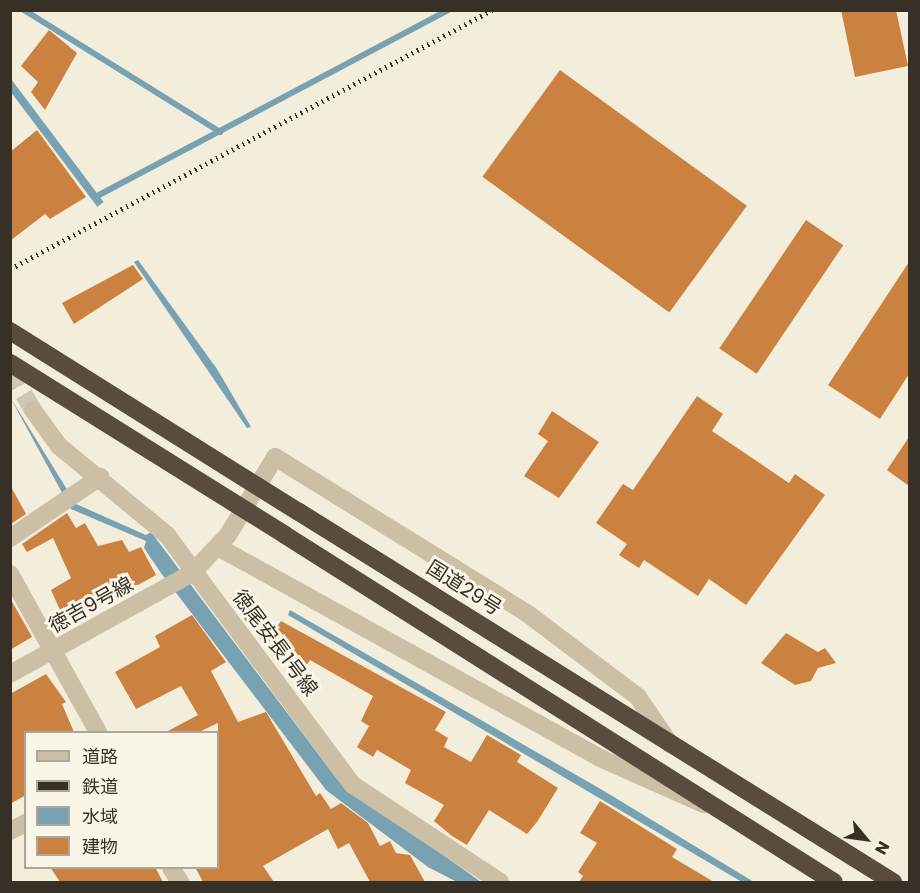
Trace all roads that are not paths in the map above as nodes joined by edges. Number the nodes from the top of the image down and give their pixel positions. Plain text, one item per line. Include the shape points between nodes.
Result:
1 (10, 331) edge
2 (10, 363) edge
3 (33, 410) tunnel mouth
4 (100, 477) junction
5 (10, 538) edge
6 (218, 547) junction
7 (10, 574) edge
8 (190, 574) junction
9 (56, 650) junction
10 (10, 675) edge
11 (97, 731) edge
12 (670, 744) junction
13 (717, 808) junction
14 (24, 824) edge
15 (10, 831) edge
16 (172, 869) edge
17 (180, 882) edge
18 (498, 882) edge
19 (834, 882) edge
20 (893, 882) edge

1 - 12 highway, 国道29号, bridge
2 - 13 highway, bridge
3 - 4 street, 徳尾安長1号線 via 59,446
4 - 5 street
4 - 8 street, 徳尾安長1号線 via 167,535
6 - 8 street, 徳吉9号線
6 - 12 street, 徳吉9号線 via 275,457 546,627 638,697
6 - 13 street via 600,758
7 - 9 street
8 - 9 street, 徳吉9号線
8 - 18 street, 徳尾安長1号線 via 353,785
9 - 10 street, 徳吉9号線
9 - 11 street
12 - 20 highway, 国道29号
13 - 19 highway
14 - 15 street
16 - 17 street

